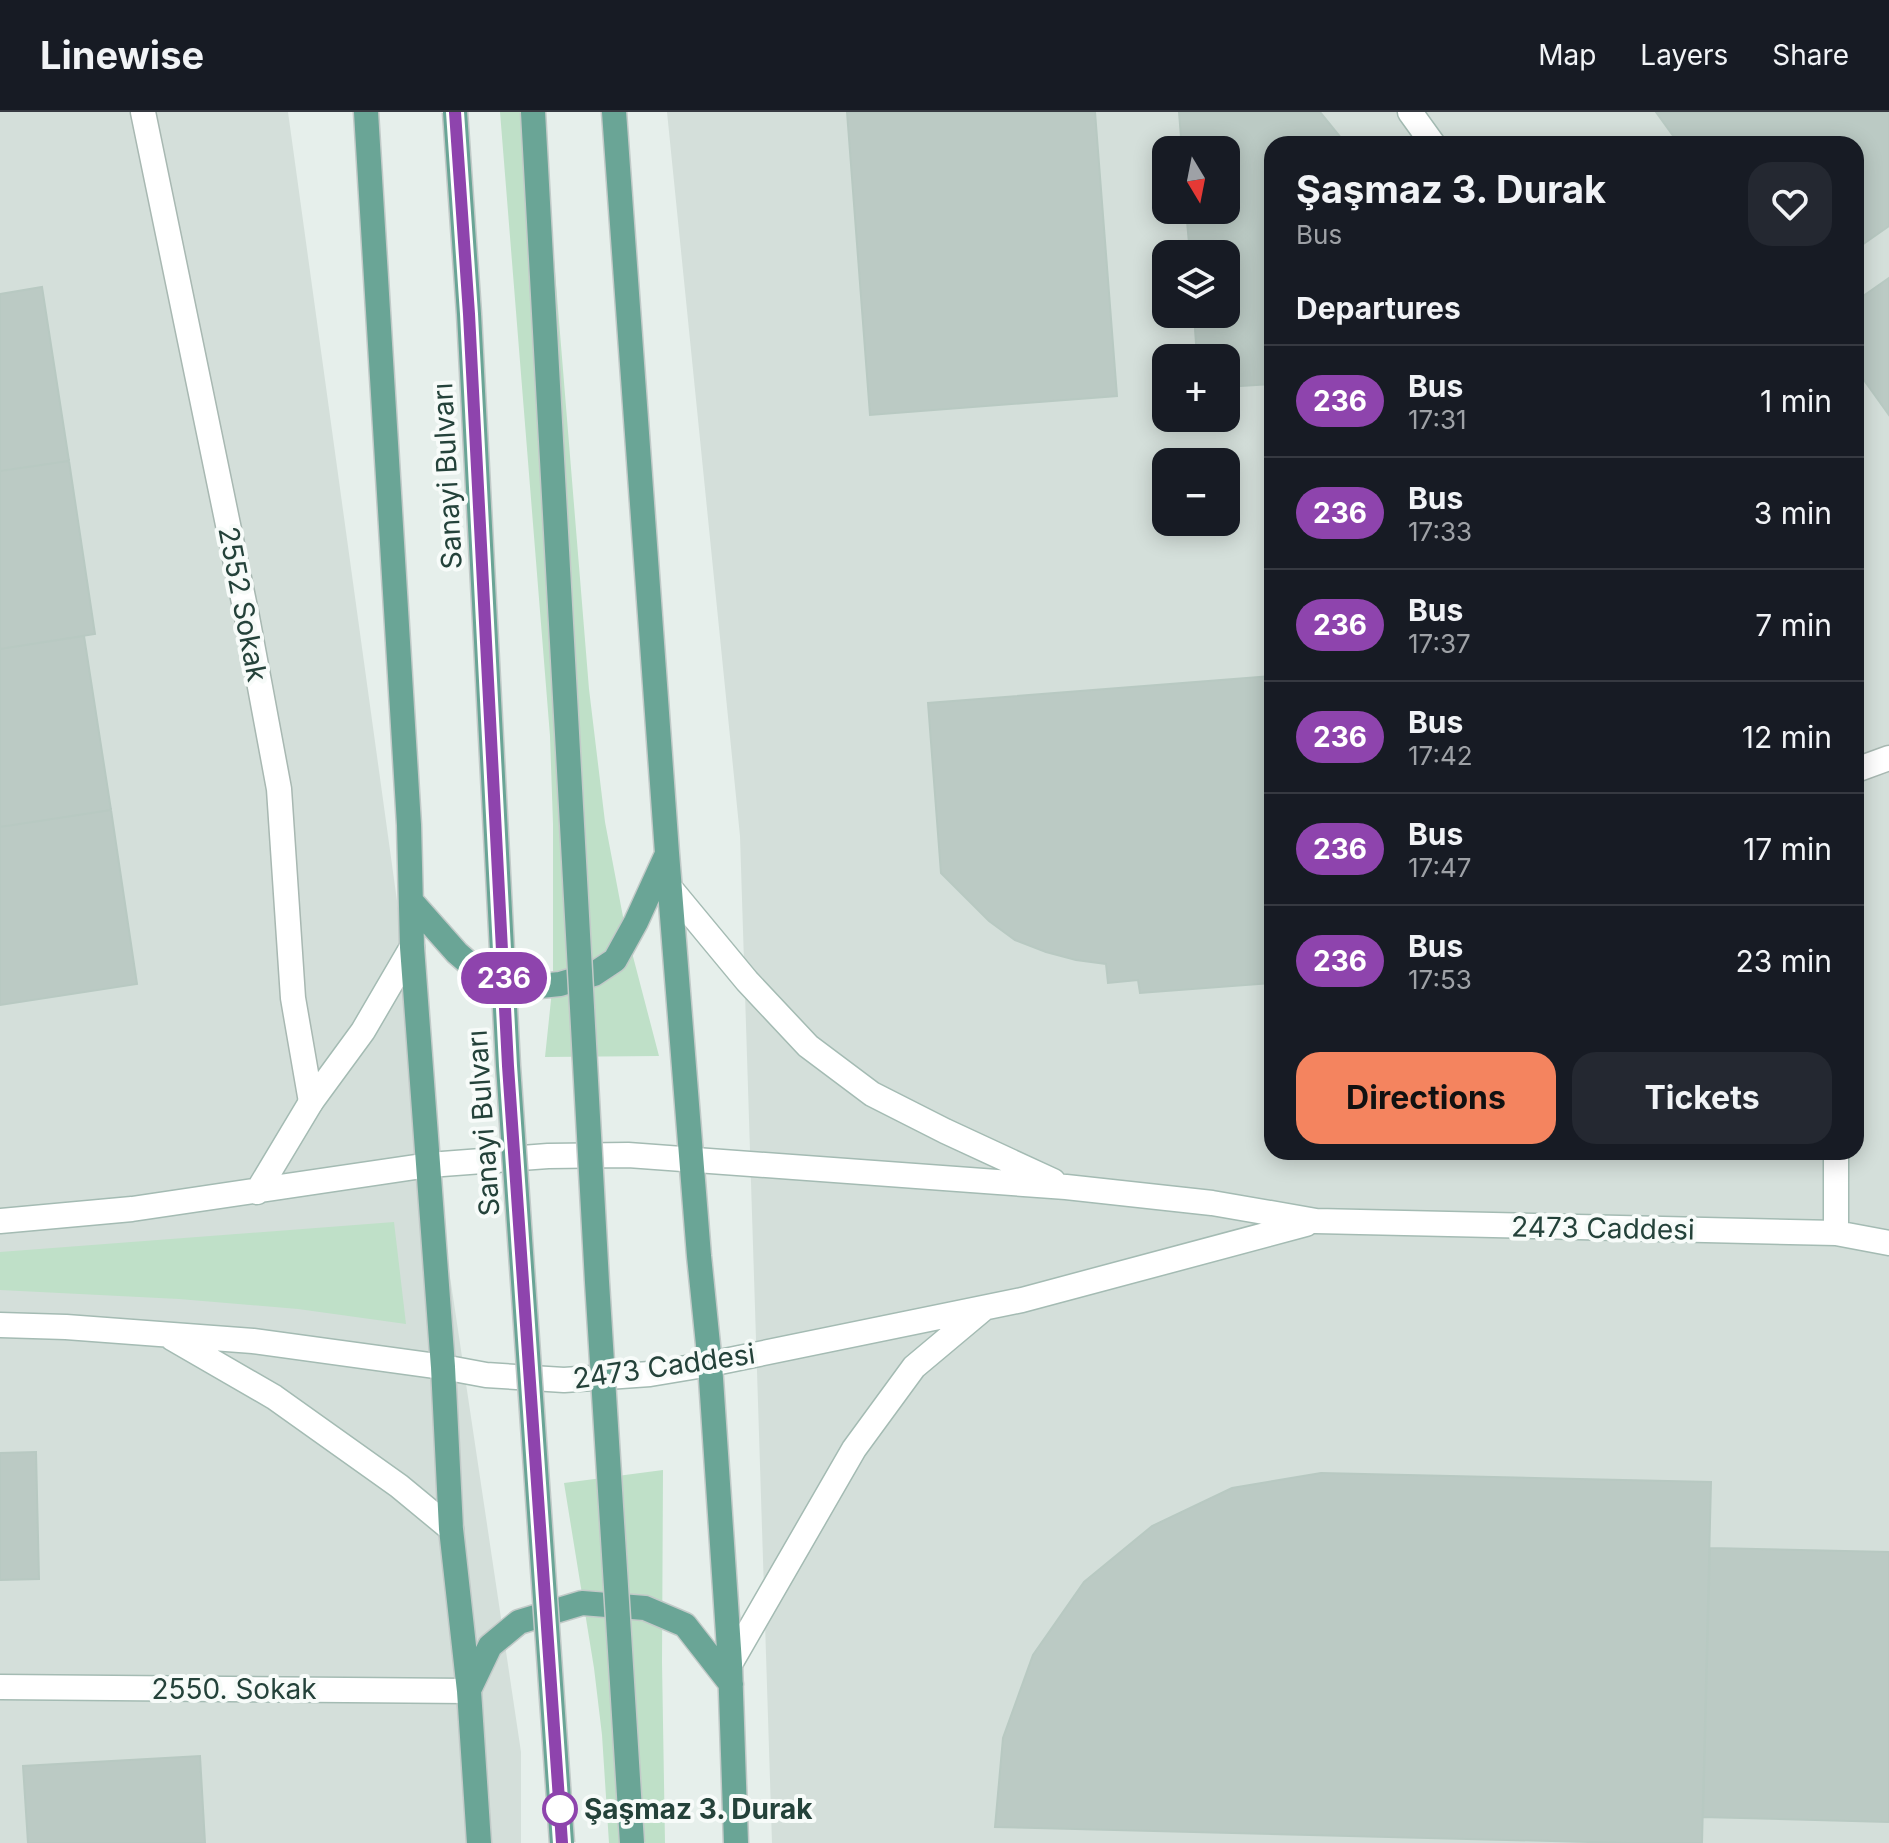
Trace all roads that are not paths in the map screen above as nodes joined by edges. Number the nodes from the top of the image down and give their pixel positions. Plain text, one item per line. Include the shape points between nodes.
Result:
1 (143, 112) edge
2 (366, 112) edge
3 (455, 112) edge
4 (533, 112) edge
5 (614, 112) edge
6 (1410, 112) edge
7 (1427, 136) edge
8 (1889, 758) edge
9 (1864, 767) edge
10 (667, 853) junction
11 (670, 888) junction
12 (411, 901) junction
13 (412, 947) junction
14 (311, 1102) junction
15 (693, 1160) junction
16 (1836, 1160) edge
17 (429, 1165) junction
18 (1066, 1187) junction
19 (257, 1192) junction
20 (0, 1221) edge
21 (1316, 1221) junction
22 (1836, 1233) junction
23 (1889, 1243) edge
24 (986, 1307) junction
25 (0, 1325) edge
26 (166, 1335) junction
27 (710, 1364) junction
28 (443, 1367) junction
29 (451, 1529) junction
30 (730, 1674) junction
31 (0, 1687) edge
32 (469, 1691) junction
33 (479, 1843) edge
34 (562, 1843) edge
35 (632, 1843) edge
36 (736, 1843) edge

1 - 14 street, 2552 Sokak via 279,789 293,998
2 - 12 main road
3 - 34 main road, Sanayi Bulvarı, bridge via 508,1066
4 - 35 main road, bridge
5 - 10 main road
6 - 7 street
8 - 9 street
10 - 11 main road
10 - 12 main road via 615,960 594,974 560,984 530,987 487,979
11 - 15 main road
11 - 18 street via 798,1036 846,1075 872,1094
12 - 13 main road
13 - 14 street via 363,1031
13 - 17 main road
14 - 19 street
15 - 17 street, 2473 Caddesi via 548,1156
15 - 18 street, 2473 Caddesi
15 - 27 main road
16 - 22 street
17 - 19 street, 2473 Caddesi
17 - 28 main road
18 - 21 street, 2473 Caddesi
19 - 20 street, 2473 Caddesi
21 - 22 street, 2473 Caddesi
21 - 24 street, 2473 Caddesi
22 - 23 street, 2473 Caddesi
24 - 27 street, 2473 Caddesi
24 - 30 street via 914,1367 854,1449
25 - 26 street, 2473 Caddesi
26 - 28 street, 2473 Caddesi via 253,1341
26 - 29 street via 285,1405
27 - 28 street, 2473 Caddesi via 564,1380
27 - 30 main road
28 - 29 main road
29 - 32 main road
30 - 32 main road via 685,1625 645,1608 582,1603 519,1622 490,1646
30 - 36 main road
31 - 32 street, 2550. Sokak
32 - 33 main road

